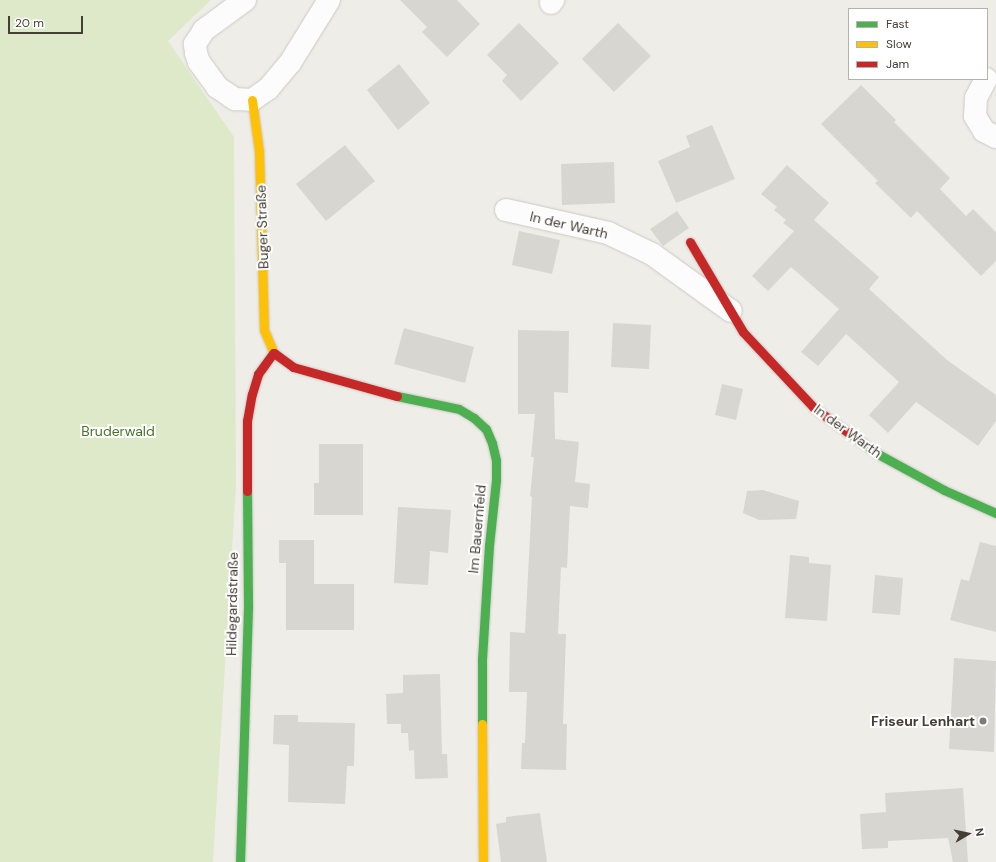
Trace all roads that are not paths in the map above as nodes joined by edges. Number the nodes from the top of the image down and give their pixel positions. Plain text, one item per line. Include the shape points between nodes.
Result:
1 (244, 0) edge
2 (329, 0) edge
3 (996, 71) edge
4 (988, 78) edge
5 (986, 80) edge
6 (252, 100) junction
7 (996, 137) edge
8 (506, 210) dead end
9 (690, 242) dead end
10 (731, 311) junction
11 (274, 353) junction
12 (996, 512) edge
13 (240, 862) edge
14 (483, 862) edge

1 - 6 street via 204,30 195,44 198,62 218,87 235,99
2 - 6 street via 290,63 268,89
3 - 4 street
5 - 7 street via 976,98 975,116 984,131
6 - 11 street, Buger Straße via 259,151 264,330
8 - 10 street, In der Warth via 608,233 652,254
9 - 10 street, In der Warth
10 - 12 street, In der Warth via 743,332 814,408 878,454 944,490
11 - 13 street, Hildegardstraße via 258,374 247,421 248,604
11 - 14 street, Im Bauernfeld via 293,367 385,394 458,409 486,429 492,443 496,460 496,480 482,661

